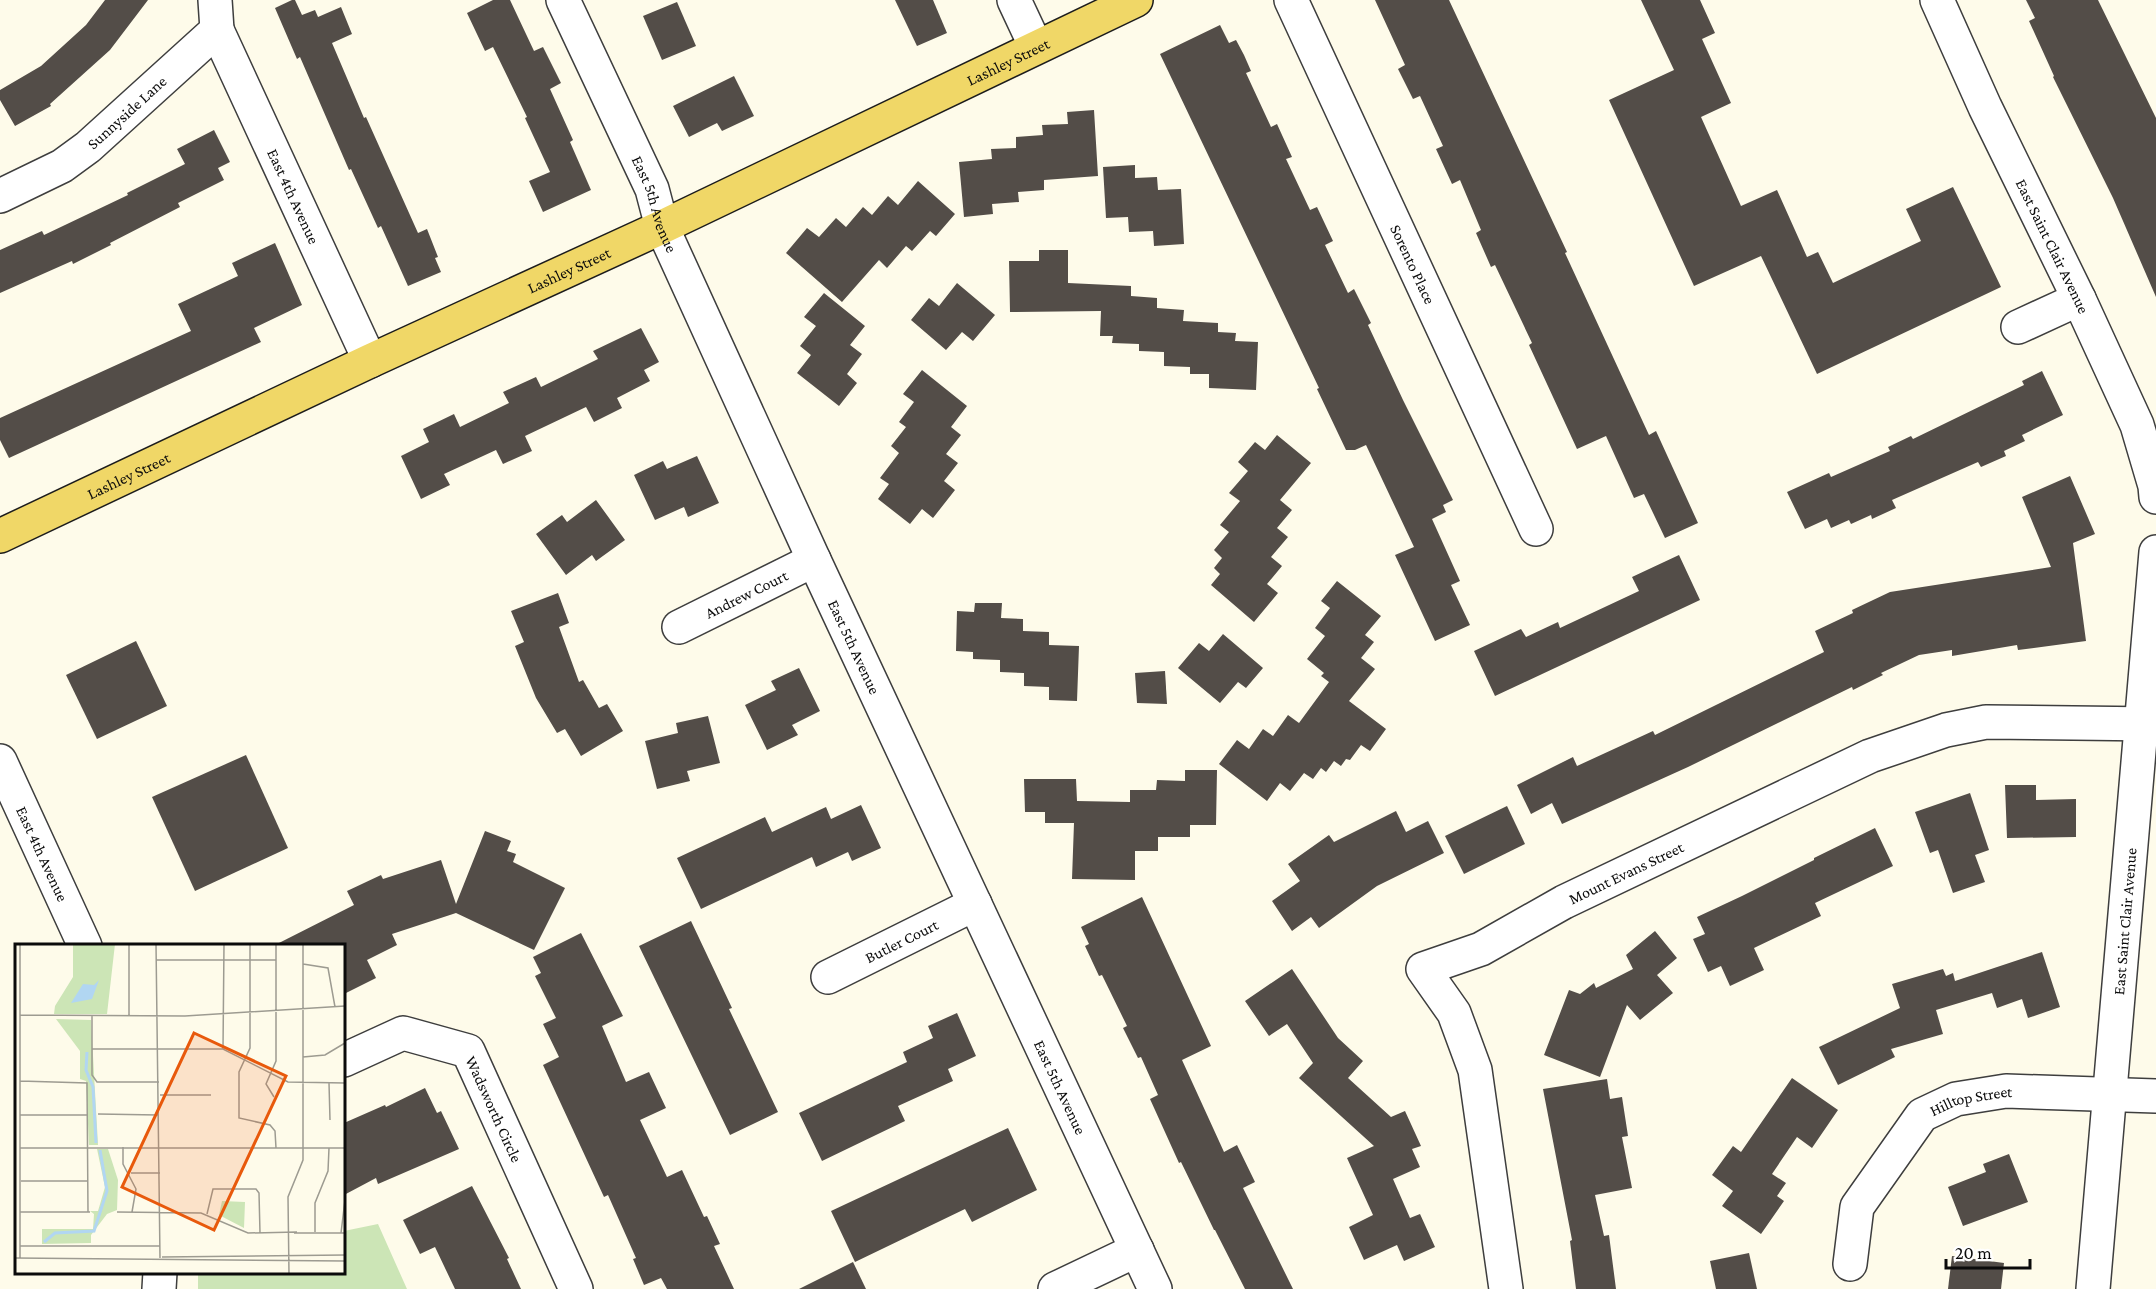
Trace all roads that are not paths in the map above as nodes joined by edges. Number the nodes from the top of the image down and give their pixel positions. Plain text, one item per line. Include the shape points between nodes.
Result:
1 (563, 0) edge
2 (1014, 0) edge
3 (1136, 0) edge
4 (1291, 0) edge
5 (1936, 0) edge
6 (216, 15) edge
7 (1036, 47) junction
8 (0, 196) edge
9 (662, 227) junction
10 (2079, 299) junction
11 (2018, 327) dead end
12 (370, 361) junction
13 (2146, 420) edge
14 (2156, 497) edge
15 (1536, 529) dead end
16 (0, 536) edge
17 (2156, 552) edge
18 (814, 561) junction
19 (680, 627) dead end
20 (2149, 724) edge
21 (0, 761) edge
22 (975, 904) junction
23 (85, 944) edge
24 (828, 977) dead end
25 (345, 1060) edge
26 (2109, 1095) junction
27 (2156, 1096) edge
28 (1137, 1250) junction
29 (1850, 1264) dead end
30 (160, 1274) edge
31 (159, 1289) edge
32 (576, 1289) edge
33 (1055, 1289) edge
34 (1155, 1289) edge
35 (1506, 1289) edge
36 (2093, 1289) edge

1 - 9 street, East 5th Avenue via 652,189
2 - 7 street
3 - 7 main road, Lashley Street
4 - 15 street, Sorento Place
5 - 10 street, East Saint Clair Avenue
6 - 8 street, Sunnyside Lane via 88,147 62,166
6 - 12 street, East 4th Avenue
7 - 9 main road, Lashley Street
9 - 12 main road, Lashley Street
9 - 18 street, East 5th Avenue
10 - 11 street
10 - 13 street, East Saint Clair Avenue
12 - 16 main road, Lashley Street
13 - 14 street, East Saint Clair Avenue
17 - 20 street, East Saint Clair Avenue
18 - 19 street, Andrew Court
18 - 22 street, East 5th Avenue
20 - 26 street, East Saint Clair Avenue
20 - 35 street, Mount Evans Street via 1986,722 1946,730 1870,756 1564,902 1481,949 1423,969 1454,1012 1474,1070
21 - 23 street, East 4th Avenue
22 - 24 street, Butler Court
22 - 28 street, East 5th Avenue
25 - 32 street, Wadsworth Circle via 403,1032 468,1051
26 - 27 street, Hilltop Street
26 - 29 street, Hilltop Street via 2006,1090 1956,1099 1922,1115 1857,1207
26 - 36 street, East Saint Clair Avenue
28 - 33 street
28 - 34 street, East 5th Avenue
30 - 31 street

